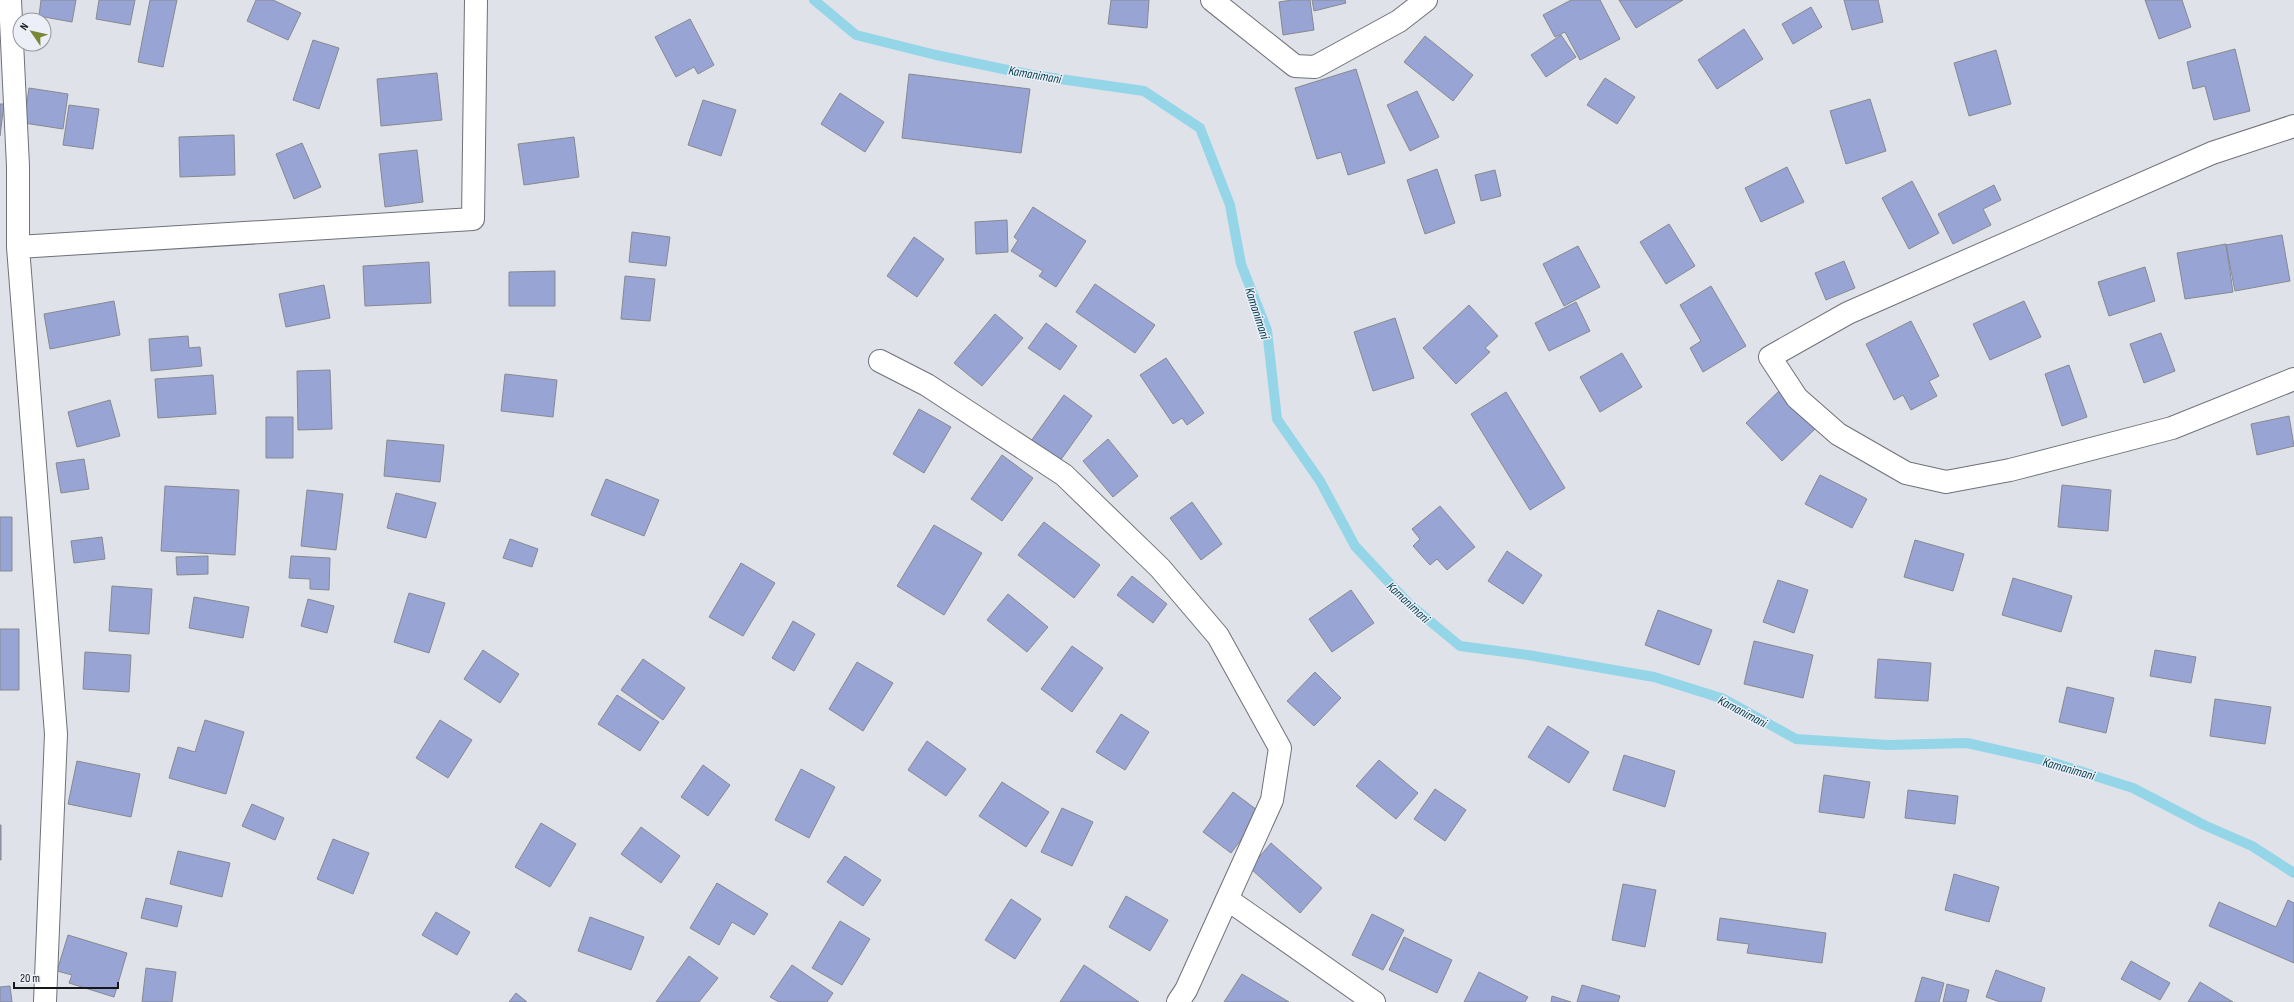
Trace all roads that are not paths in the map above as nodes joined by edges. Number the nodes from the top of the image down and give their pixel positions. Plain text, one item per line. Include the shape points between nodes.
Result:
1 (10, 0) edge
2 (476, 0) edge
3 (1212, 0) edge
4 (1426, 0) edge
5 (2294, 126) edge
6 (18, 247) junction
7 (880, 361) dead end
8 (2294, 379) edge
9 (1227, 899) junction
10 (45, 1002) edge
11 (1178, 1002) edge
12 (1374, 1002) edge

1 - 6 street via 18,166
2 - 6 street via 473,219
3 - 4 street via 1295,66 1315,67 1399,21
5 - 8 street via 2212,153 1906,287 1848,313 1770,357 1797,398 1838,434 1906,473 1946,482 2010,470 2172,428
6 - 10 street via 56,734
7 - 9 street via 927,385 1064,475 1160,568 1218,636 1280,748 1272,800
9 - 11 street via 1186,990
9 - 12 street

